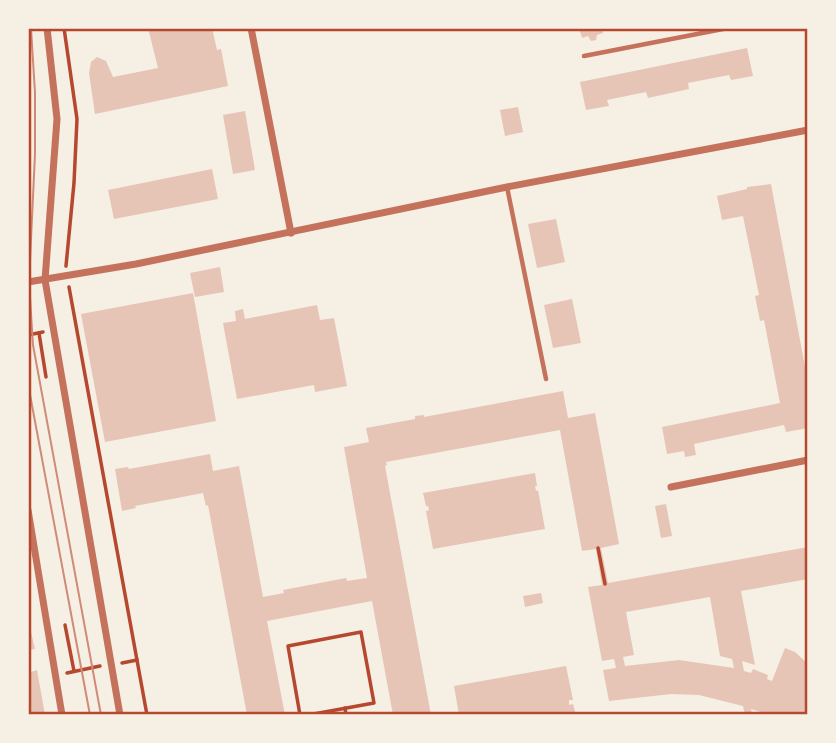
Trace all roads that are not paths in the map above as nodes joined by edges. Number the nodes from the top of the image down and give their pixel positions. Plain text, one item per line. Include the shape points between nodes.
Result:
1 (47, 28) edge
2 (251, 28) edge
3 (728, 28) edge
4 (584, 56) dead end
5 (808, 130) edge
6 (507, 187) junction
7 (290, 233) junction
8 (45, 280) junction
9 (28, 282) edge
10 (546, 379) dead end
11 (808, 460) edge
12 (671, 487) dead end
13 (28, 510) edge
14 (30, 540) edge
15 (62, 715) edge
16 (120, 715) edge

1 - 8 street via 57,120
2 - 7 street
3 - 4 lane
5 - 6 street
6 - 7 street
6 - 10 lane
7 - 8 street
8 - 9 street
8 - 16 street
11 - 12 street
13 - 14 street
14 - 15 street

